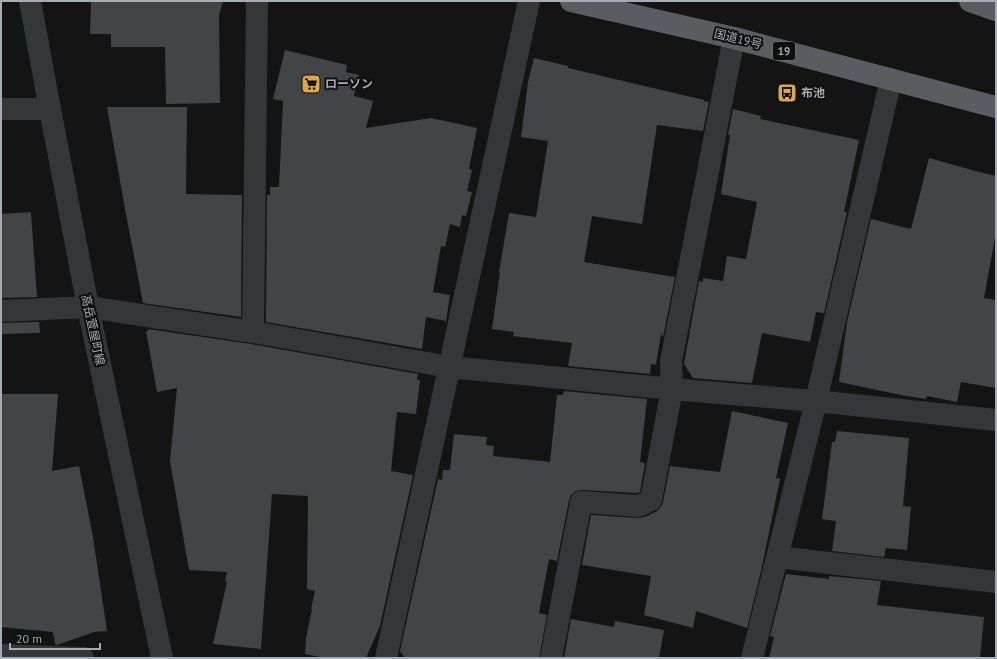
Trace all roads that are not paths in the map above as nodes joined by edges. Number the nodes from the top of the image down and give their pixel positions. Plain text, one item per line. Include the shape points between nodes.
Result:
1 (30, 1) edge
2 (257, 1) edge
3 (529, 1) edge
4 (571, 1) edge
5 (970, 1) edge
6 (996, 10) edge
7 (734, 38) junction
8 (891, 79) junction
9 (996, 107) edge
10 (1, 109) edge
11 (50, 109) junction
12 (88, 307) junction
13 (1, 311) edge
14 (253, 332) junction
15 (449, 367) junction
16 (672, 389) junction
17 (816, 402) junction
18 (996, 420) edge
19 (776, 557) junction
20 (996, 582) edge
21 (1, 655) edge
22 (83, 658) edge
23 (162, 658) edge
24 (386, 658) edge
25 (551, 658) edge
26 (752, 658) edge

1 - 11 street, 高岳萱屋町線
2 - 14 street
3 - 15 street
4 - 7 highway, 国道19号 / 19
5 - 6 highway
7 - 8 highway, 国道19号 / 19
7 - 16 street via 671,362
8 - 9 highway, 国道19号 / 19
8 - 17 street
10 - 11 street
11 - 12 street, 高岳萱屋町線
12 - 13 street
12 - 14 street
12 - 23 street, 高岳萱屋町線
14 - 15 street
15 - 16 street
15 - 24 street
16 - 17 street
16 - 25 street via 651,500 639,506 581,502
17 - 18 street
17 - 19 street
19 - 20 street
19 - 26 street
21 - 22 street

